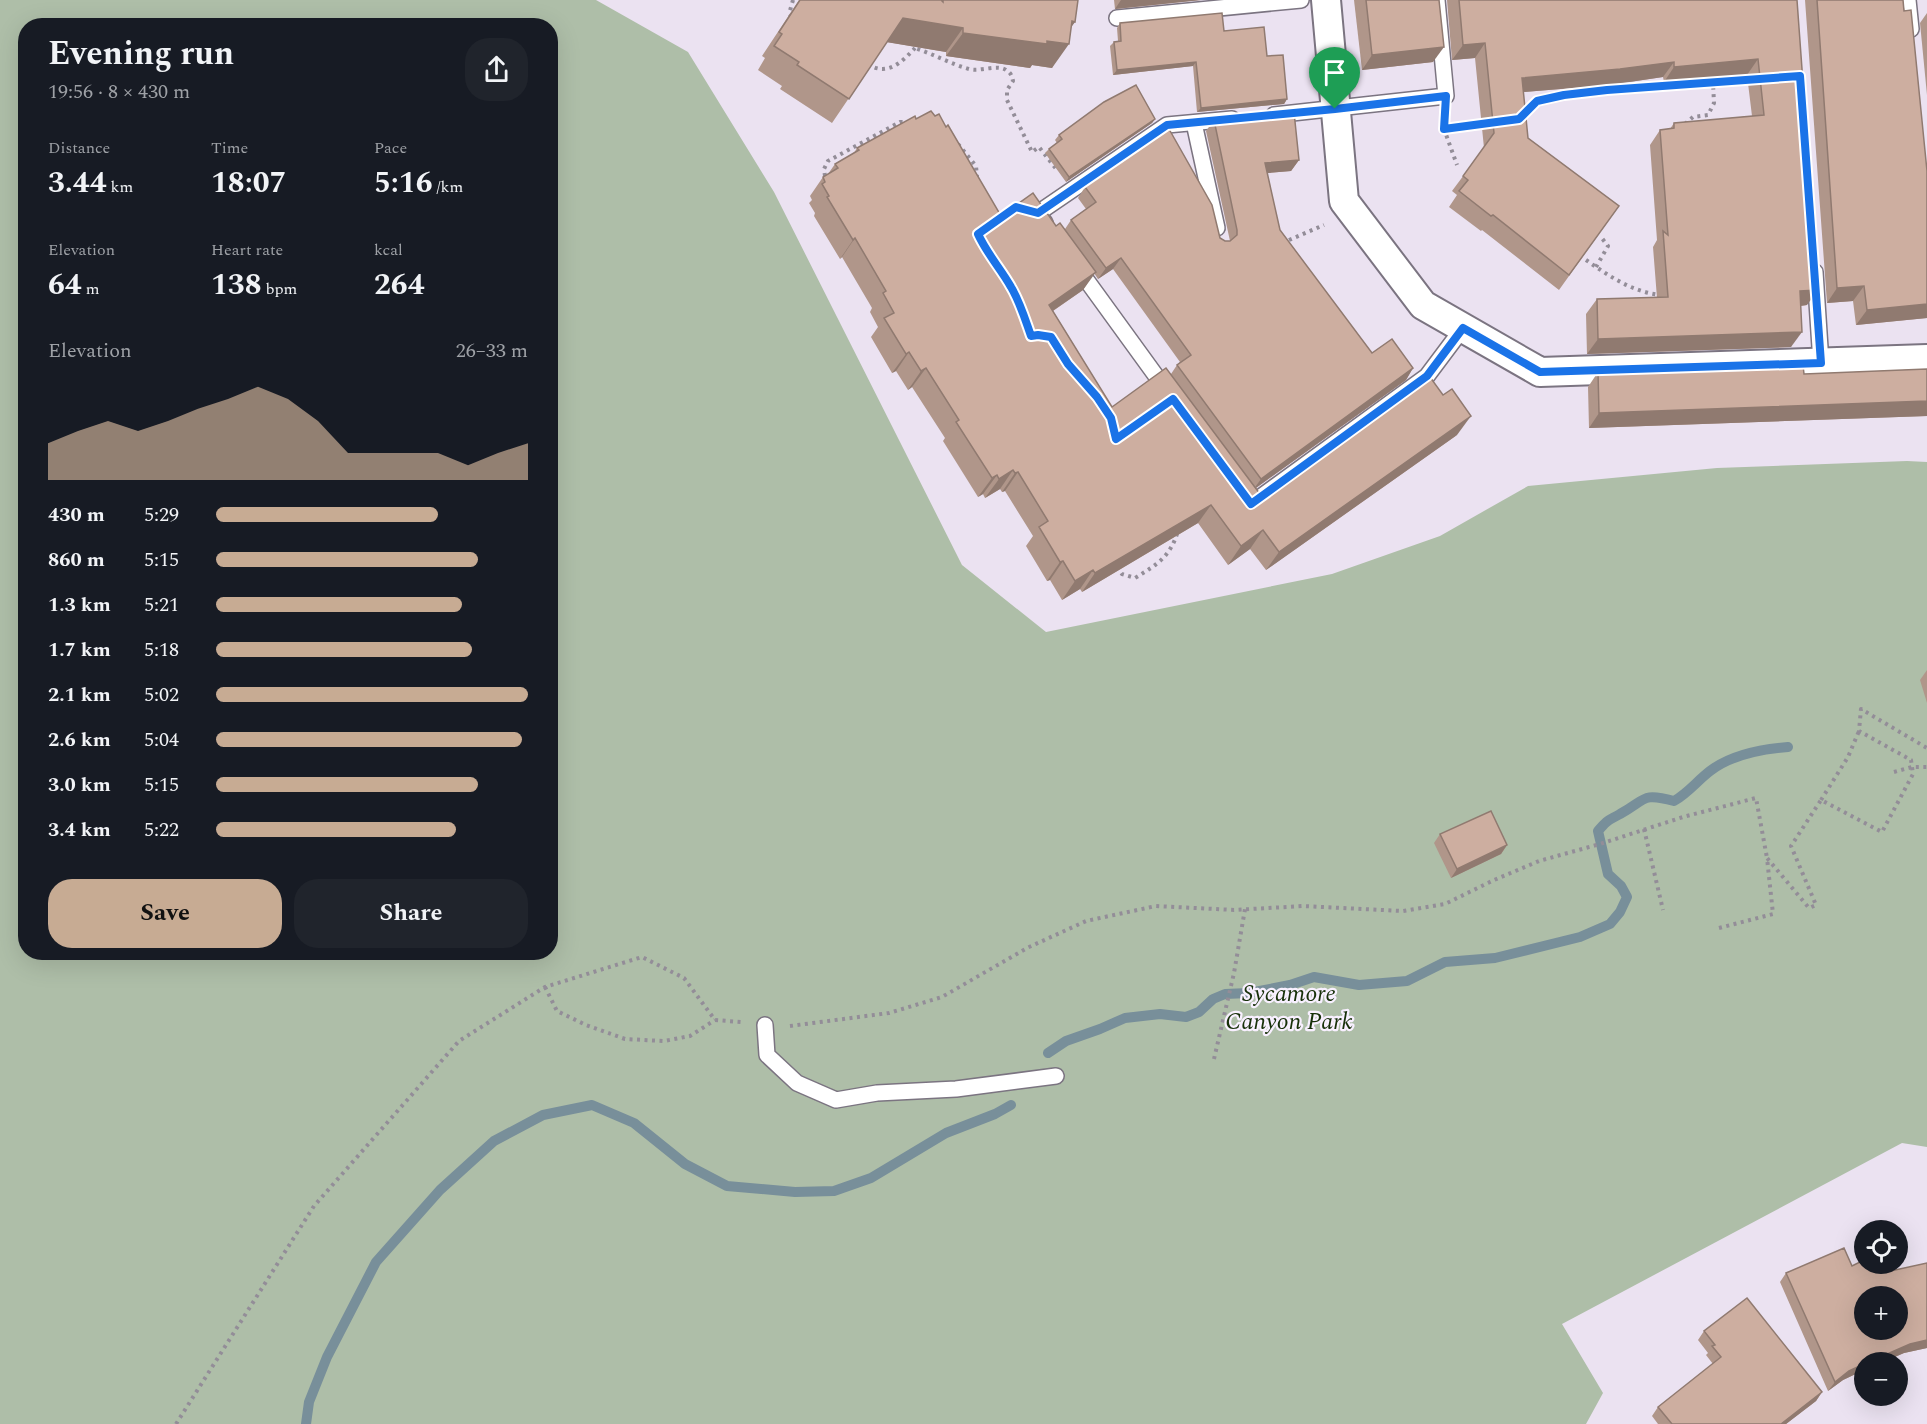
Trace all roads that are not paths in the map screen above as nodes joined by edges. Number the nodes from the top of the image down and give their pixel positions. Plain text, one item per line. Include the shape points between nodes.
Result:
1 (1301, 0) edge
2 (1326, 0) edge
3 (1437, 0) edge
4 (1908, 0) edge
5 (1118, 18) dead end
6 (1912, 44) edge
7 (1335, 109) junction
8 (1265, 116) edge
9 (1241, 118) edge
10 (1194, 123) junction
11 (1052, 232) edge
12 (1220, 243) edge
13 (1065, 251) edge
14 (1814, 255) edge
15 (1463, 328) junction
16 (1927, 359) edge
17 (1821, 363) junction
18 (1173, 399) edge
19 (1244, 495) edge
20 (765, 1027) road end
21 (1056, 1076) dead end

1 - 5 lane
2 - 7 street
3 - 7 lane via 1446,96
4 - 6 lane
7 - 8 lane
7 - 15 street via 1344,201 1423,305
9 - 10 lane
10 - 11 lane via 1167,125 1038,213
10 - 12 lane
13 - 18 lane
14 - 17 lane
15 - 17 street via 1540,372
15 - 19 lane via 1427,376 1251,504
16 - 17 street
20 - 21 lane via 767,1055 797,1083 836,1100

